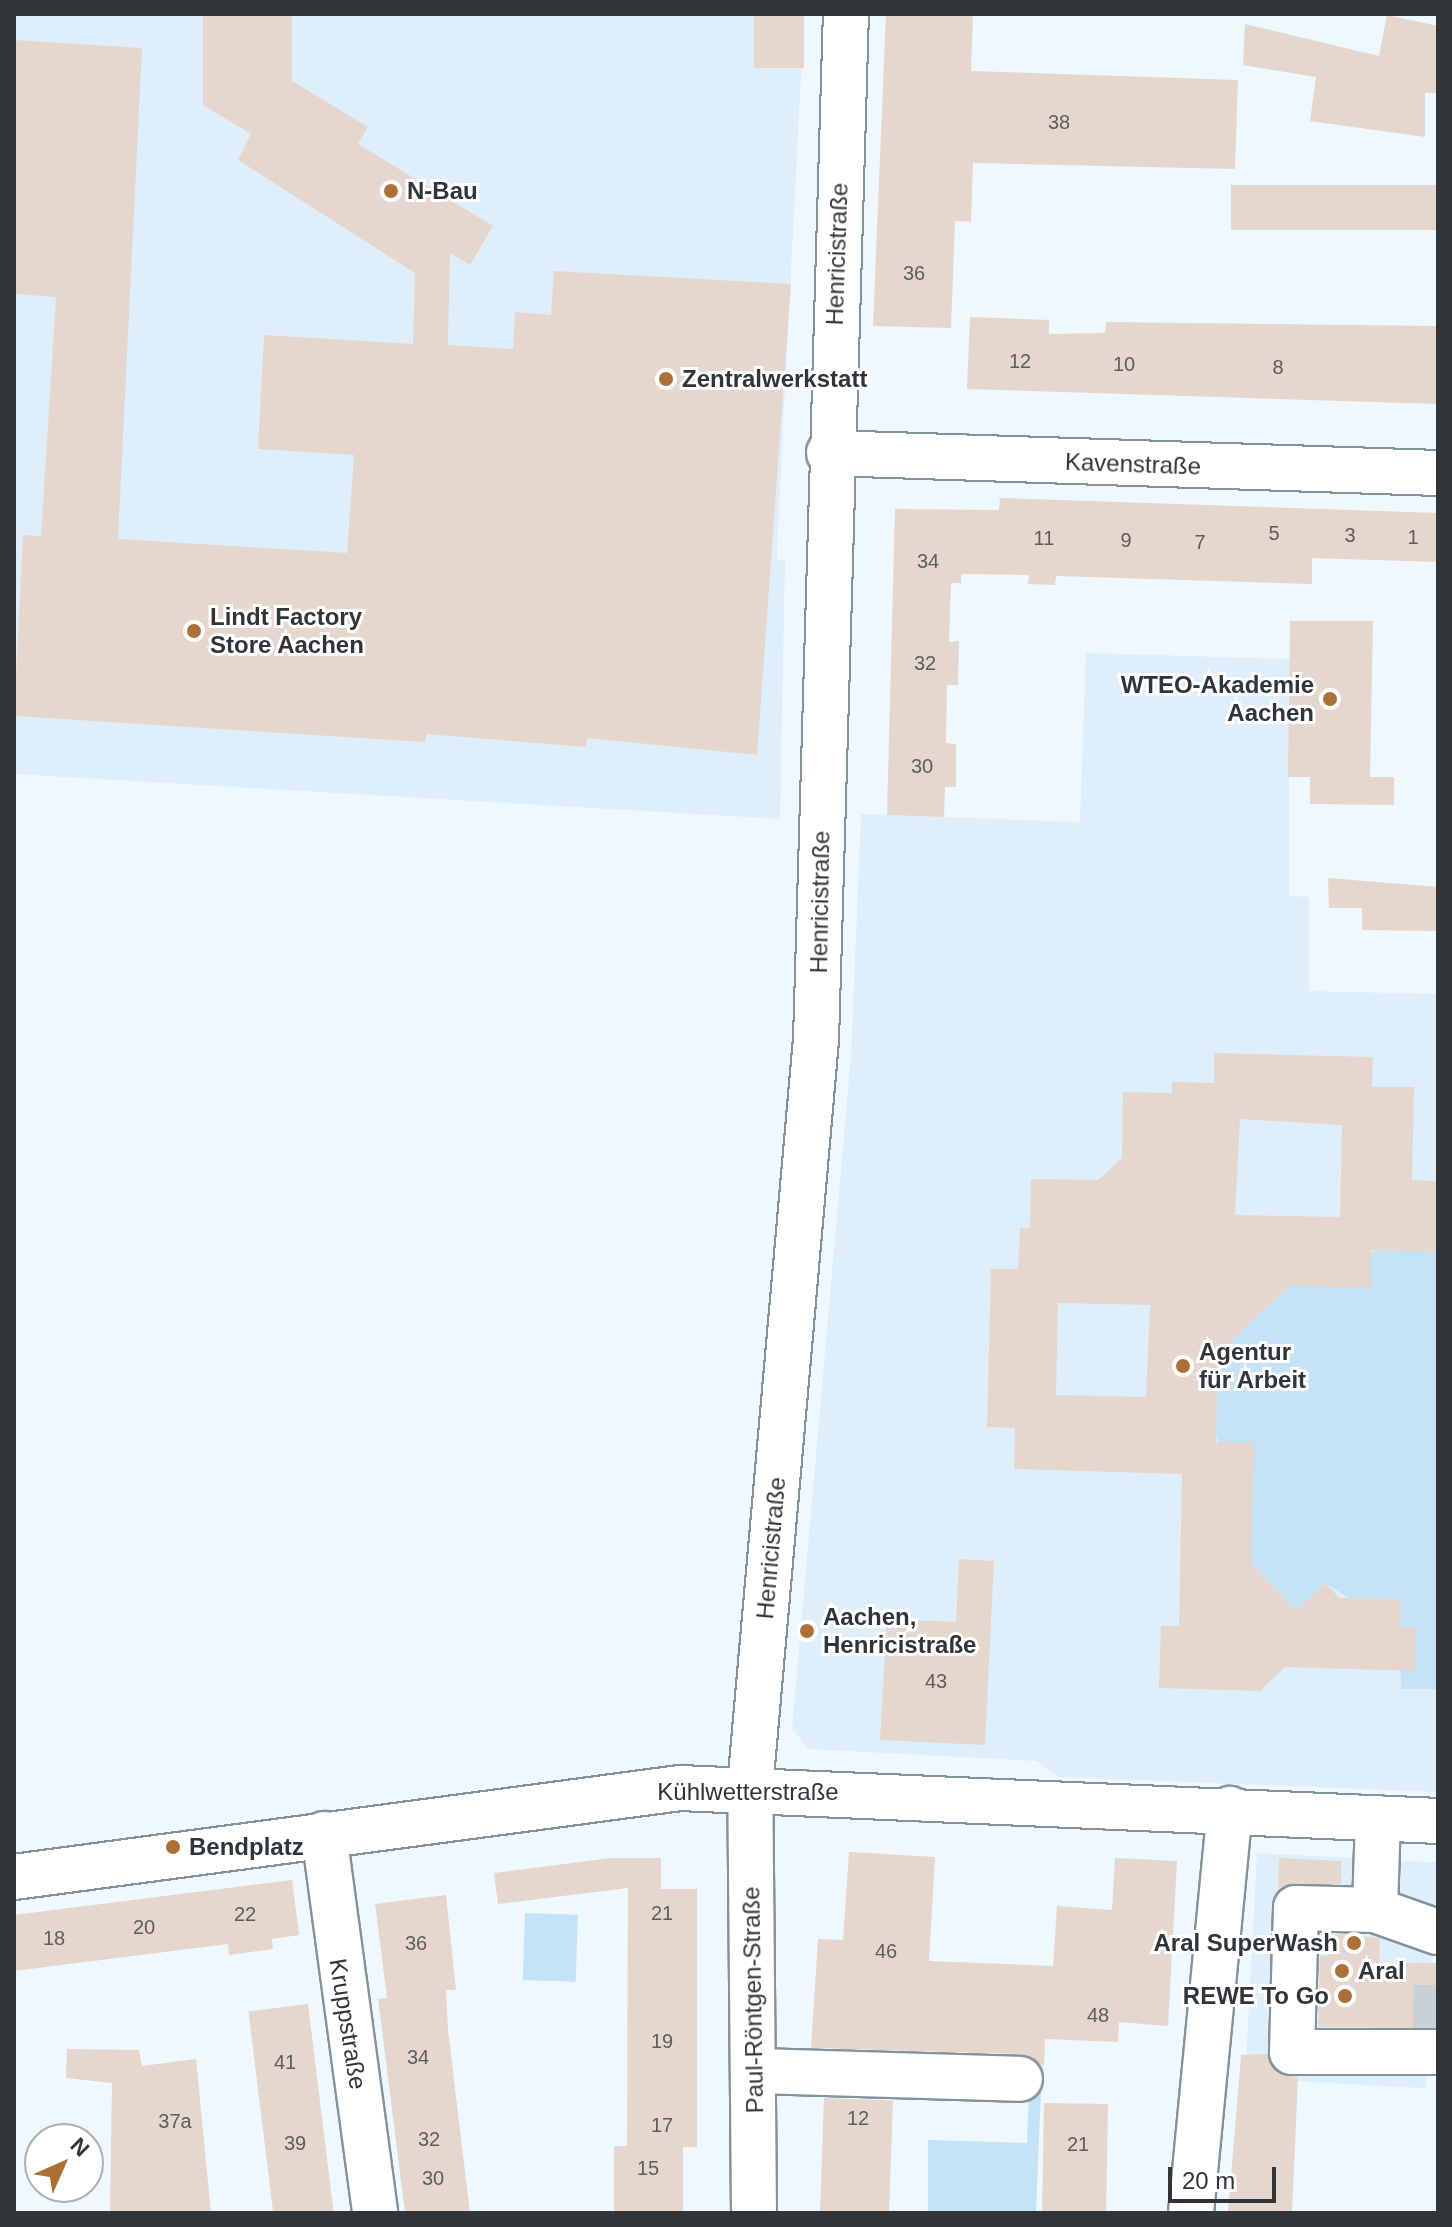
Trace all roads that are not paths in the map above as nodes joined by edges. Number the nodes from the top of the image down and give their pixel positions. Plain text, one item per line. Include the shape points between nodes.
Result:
1 (846, 14) edge
2 (829, 453) junction
3 (1438, 473) edge
4 (750, 1788) junction
5 (1230, 1809) junction
6 (1378, 1818) junction
7 (1438, 1821) edge
8 (324, 1834) junction
9 (14, 1877) edge
10 (1375, 1910) junction
11 (1437, 1942) edge
12 (1436, 2044) edge
13 (755, 2071) junction
14 (1020, 2079) dead end
15 (375, 2213) edge
16 (754, 2213) edge
17 (1191, 2213) edge

1 - 2 street, Henricistraße
2 - 3 street, Kavenstraße
2 - 4 street, Henricistraße via 816,1040
4 - 5 street, Kühlwetterstraße
4 - 8 street, Kühlwetterstraße via 680,1788
4 - 13 street, Paul-Röntgen-Straße
5 - 6 street, Kühlwetterstraße
5 - 17 street
6 - 7 street, Kühlwetterstraße
6 - 10 street
8 - 9 street, Kühlwetterstraße
8 - 15 street, Kruppstraße
10 - 11 street
10 - 12 street via 1296,1908 1292,2052
13 - 14 street
13 - 16 street, Paul-Röntgen-Straße

